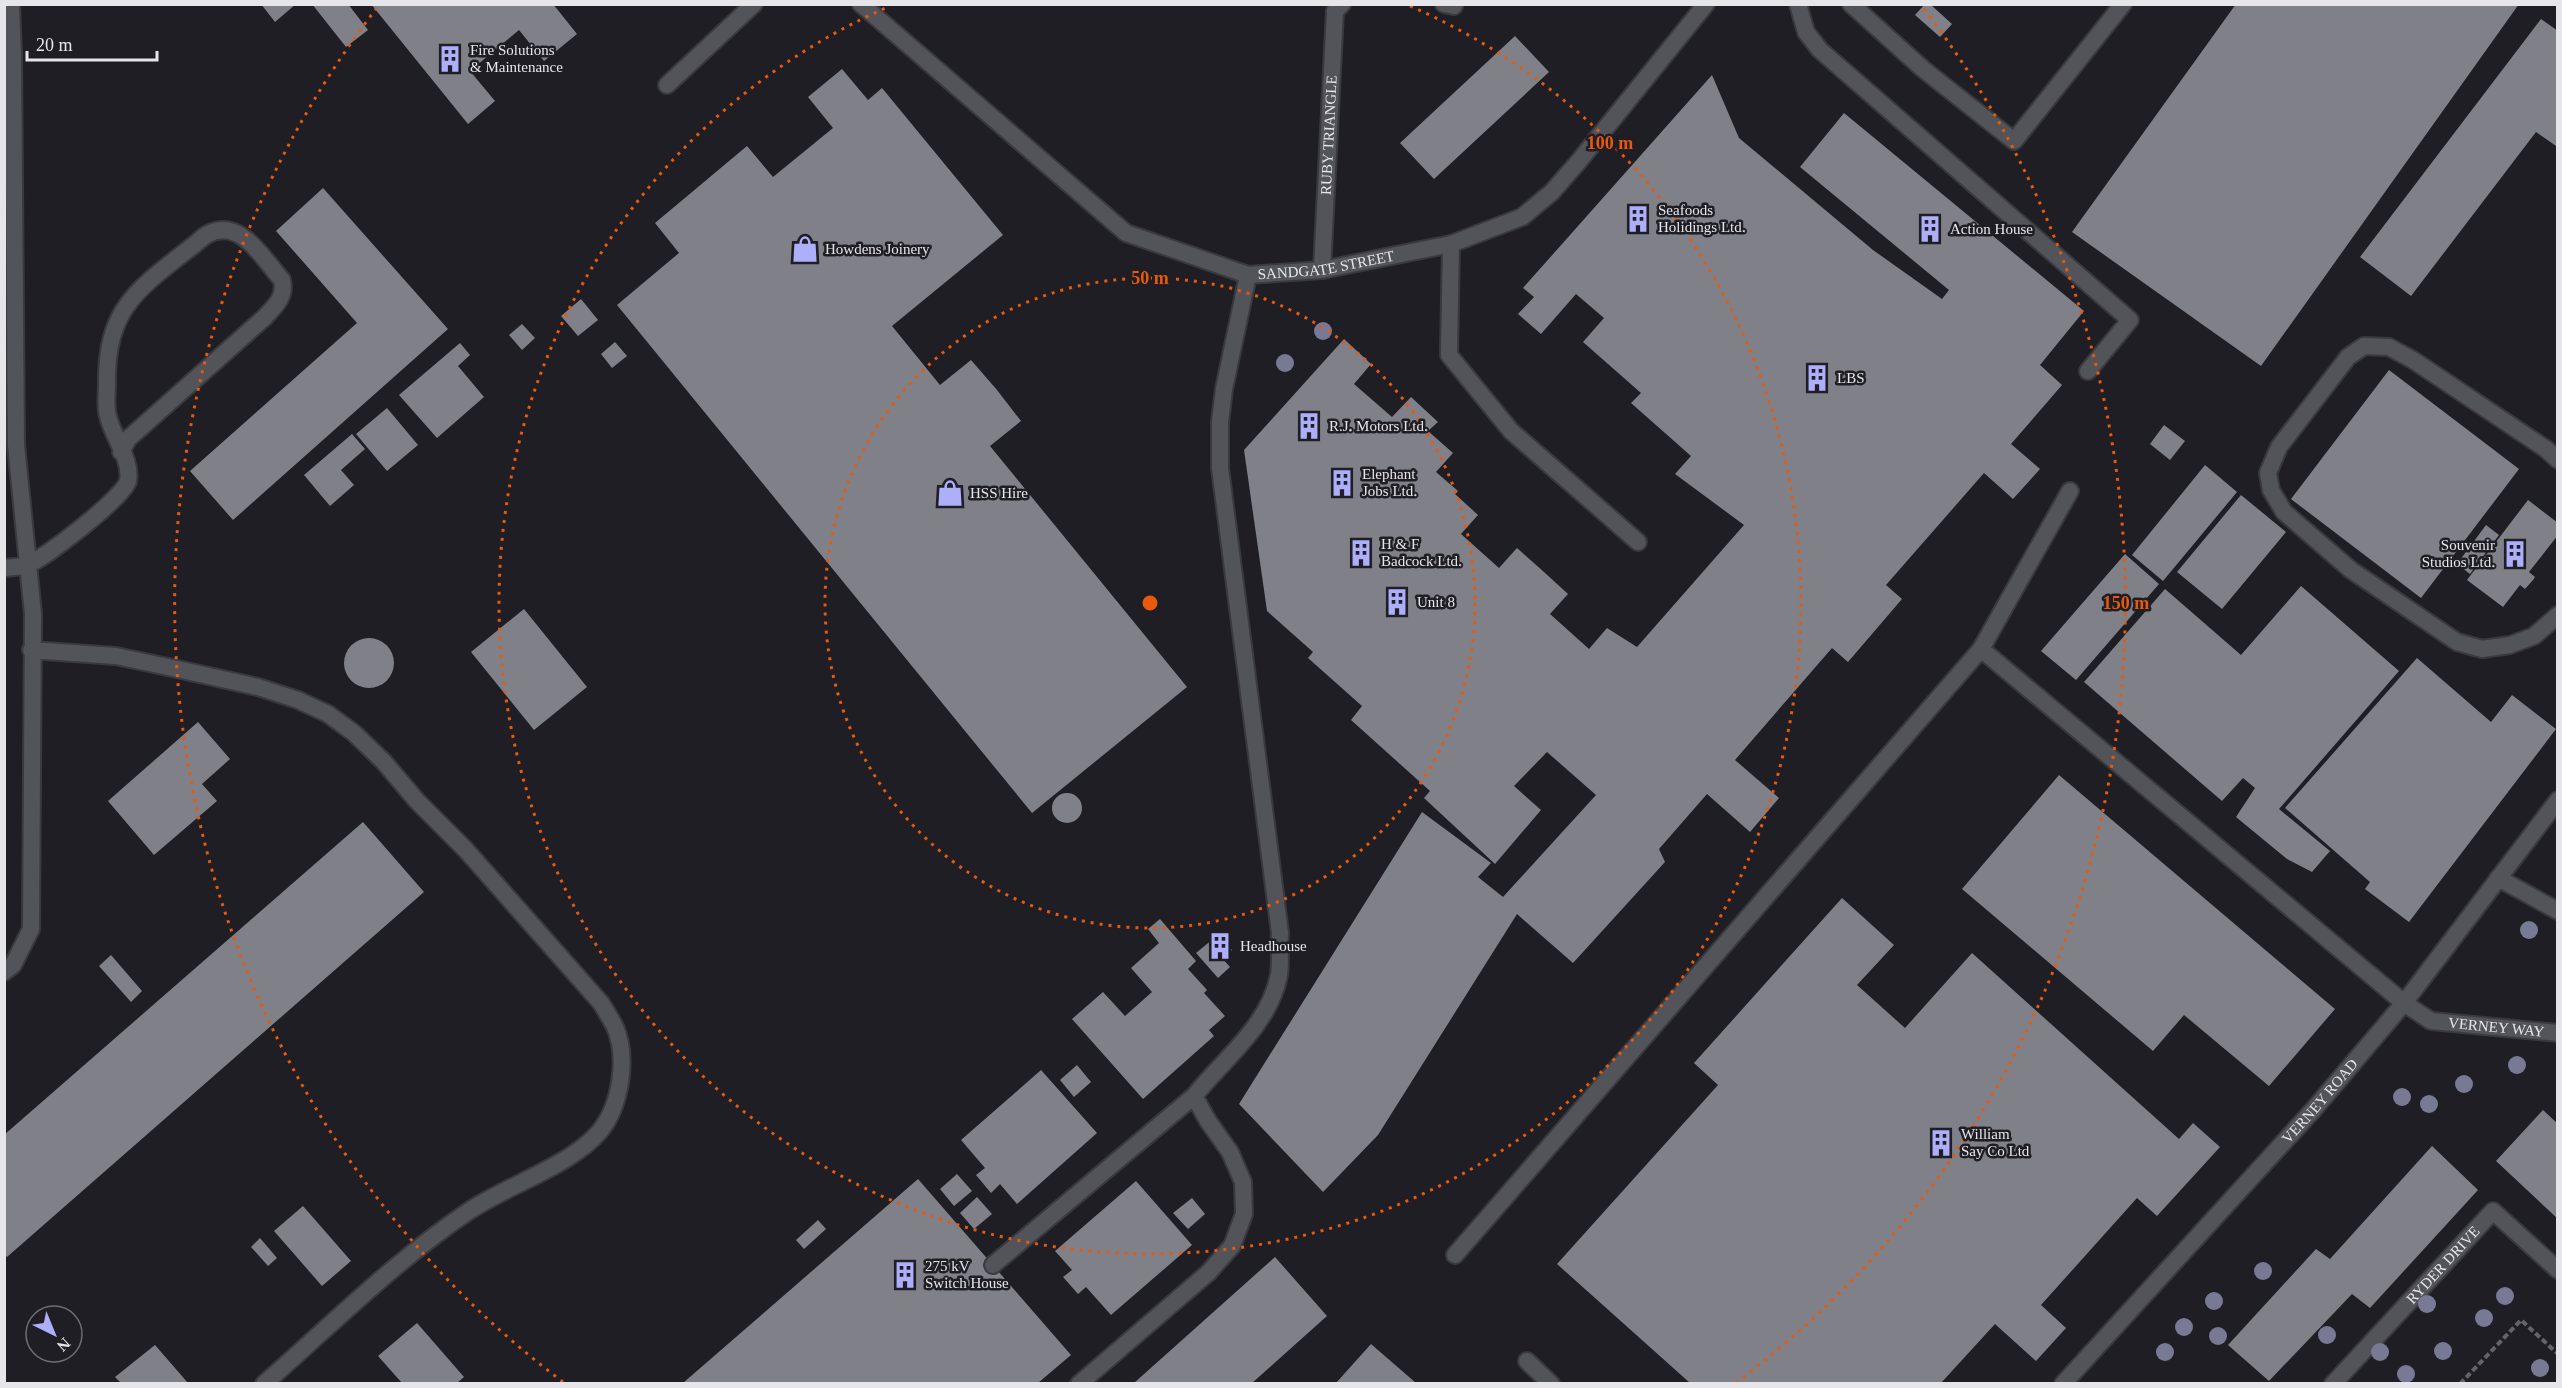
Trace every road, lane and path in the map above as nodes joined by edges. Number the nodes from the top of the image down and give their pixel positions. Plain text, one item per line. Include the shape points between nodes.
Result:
1 (11, 4) edge
2 (754, 4) edge
3 (861, 4) edge
4 (1342, 4) edge
5 (1706, 4) edge
6 (1798, 4) edge
7 (1851, 4) edge
8 (2123, 4) edge
9 (667, 85) dead end
10 (1451, 244) junction
11 (1322, 270) junction
12 (1248, 275) junction
13 (2088, 371) dead end
14 (121, 452) junction
15 (2558, 460) edge
16 (2070, 490) dead end
17 (1638, 542) dead end
18 (28, 565) junction
19 (4, 568) edge
20 (2558, 615) edge
21 (1981, 649) junction
22 (31, 650) junction
23 (2558, 800) edge
24 (2498, 878) junction
25 (2558, 911) edge
26 (4, 972) edge
27 (2404, 1003) junction
28 (2558, 1033) edge
29 (1194, 1096) junction
30 (1455, 1255) dead end
31 (993, 1265) dead end
32 (2558, 1270) edge
33 (2558, 1354) edge
34 (1527, 1361) dead end
35 (264, 1383) edge
36 (1079, 1383) edge
37 (1551, 1383) edge
38 (2063, 1383) edge
39 (2332, 1383) edge
40 (2460, 1383) edge

1 - 18 street via 16,445
2 - 9 street
3 - 12 street, SANDGATE STREET via 1126,233
4 - 11 street, RUBY TRIANGLE via 1335,11
5 - 10 street, SANDGATE STREET via 1552,192 1522,217
6 - 13 street via 1806,32 1820,50 2130,320
7 - 8 street via 1923,69 2014,141
10 - 11 street, SANDGATE STREET
10 - 17 street via 1449,355 1511,431
11 - 12 street, SANDGATE STREET
12 - 29 street via 1224,389 1220,468 1278,922 1279,975 1267,1009 1246,1040
14 - 14 street via 107,416 110,338 118,317 135,295 209,233 234,230 244,236 282,280 280,300 135,432
14 - 18 street via 128,481 121,494
15 - 20 street via 2413,360 2388,347 2364,346 2348,357 2279,447 2268,473 2271,490 2284,512 2351,570 2457,642 2482,649 2510,645 2534,636
16 - 21 street
18 - 19 street
18 - 22 street via 33,614
21 - 27 street, VERNEY WAY
21 - 30 street
22 - 26 street via 31,929 13,965
22 - 35 street via 116,656 258,687 328,714 384,762 466,850 601,1004 615,1028 621,1052 620,1082 601,1130 584,1147 471,1209 429,1239
23 - 24 street, VERNEY ROAD
24 - 25 street
24 - 27 street, VERNEY ROAD
27 - 28 street, VERNEY WAY via 2431,1022
27 - 38 street, VERNEY ROAD via 2314,1109
29 - 31 street
29 - 36 street via 1230,1152 1243,1182 1244,1214 1232,1246 1208,1273
32 - 39 street, RYDER DRIVE via 2493,1211
33 - 40 path via 2521,1320
34 - 37 street

